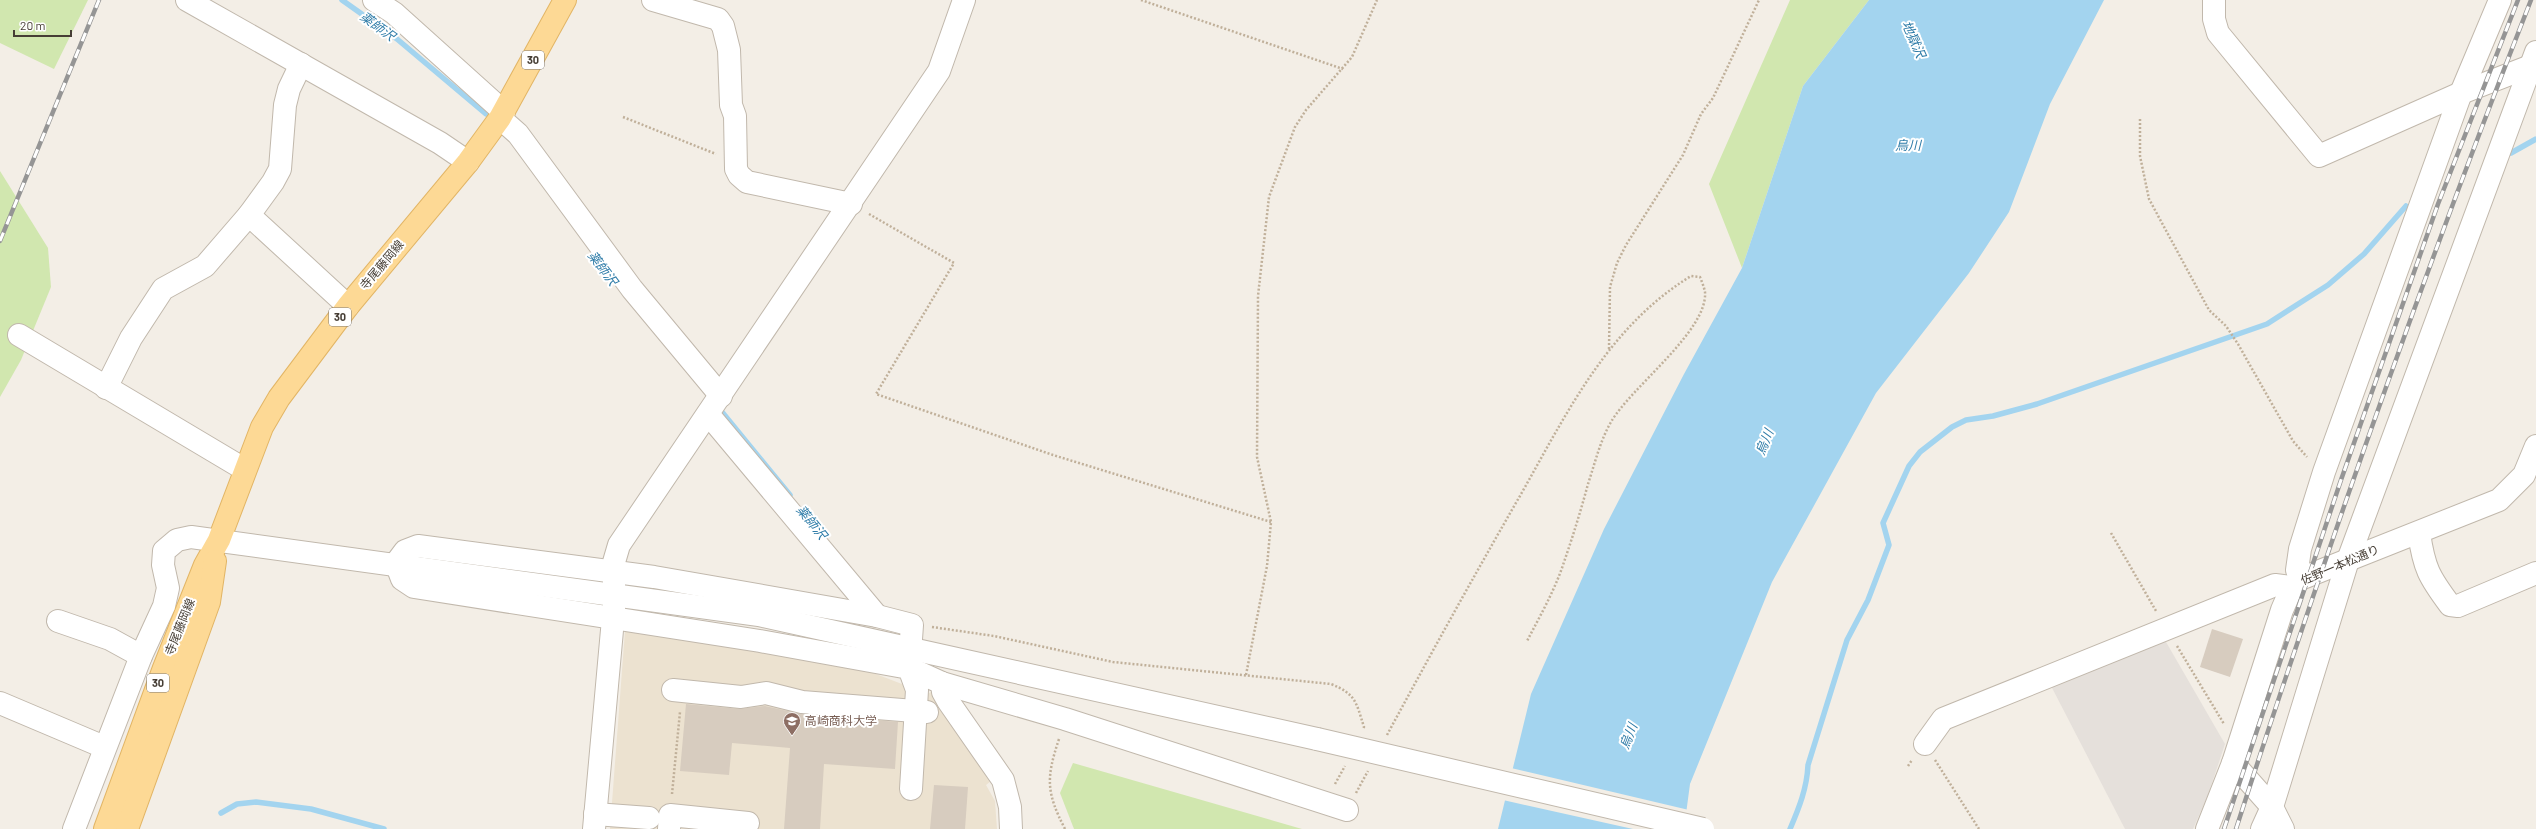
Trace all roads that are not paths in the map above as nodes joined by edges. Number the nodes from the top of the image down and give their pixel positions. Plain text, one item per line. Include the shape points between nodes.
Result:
1 (187, 0) edge
2 (374, 0) edge
3 (565, 0) edge
4 (654, 0) edge
5 (964, 0) edge
6 (2214, 0) edge
7 (2500, 0) edge
8 (2534, 61) edge
9 (301, 64) junction
10 (2461, 93) junction
11 (502, 115) junction
12 (468, 162) junction
13 (851, 204) junction
14 (249, 215) junction
15 (348, 306) junction
16 (19, 335) dead end
17 (106, 388) junction
18 (721, 396) junction
19 (708, 414) junction
20 (2536, 446) edge
21 (244, 468) junction
22 (2419, 533) junction
23 (218, 540) junction
24 (2348, 560) junction
25 (396, 564) junction
26 (613, 572) junction
27 (2536, 573) edge
28 (2296, 583) junction
29 (615, 595) junction
30 (877, 616) junction
31 (613, 618) junction
32 (58, 621) dead end
33 (141, 656) junction
34 (910, 659) junction
35 (942, 683) junction
36 (678, 691) road end
37 (0, 703) edge
38 (920, 704) junction
39 (1926, 744) road end
40 (104, 747) junction
41 (2233, 763) junction
42 (911, 789) dead end
43 (2272, 806) junction
44 (1347, 810) road end
45 (649, 818) dead end
46 (595, 822) edge
47 (670, 822) edge
48 (748, 823) dead end
49 (74, 829) edge
50 (105, 829) edge
51 (127, 829) edge
52 (1012, 829) edge
53 (1703, 829) edge
54 (2207, 829) edge
55 (2262, 829) edge
56 (2283, 829) edge

1 - 9 street
2 - 11 street via 394,13
3 - 11 main road, 寺尾藤岡線 / 30
4 - 13 street via 718,19 723,26 729,50 731,106 735,116 736,163 739,175 747,182
5 - 13 street via 939,71
6 - 10 street via 2214,19 2218,33 2319,156
7 - 10 street
8 - 10 street
8 - 24 street
9 - 12 street via 440,143
9 - 14 street via 289,89 285,105 280,169
10 - 28 street via 2324,472 2300,549
11 - 12 main road, 寺尾藤岡線 / 30
11 - 18 street via 632,289
12 - 15 main road, 寺尾藤岡線 / 30
13 - 18 street
14 - 15 street
14 - 17 street via 205,266 163,289 131,338
15 - 21 main road, 寺尾藤岡線 / 30 via 279,398 262,427
16 - 17 street
17 - 21 street
18 - 19 street
19 - 26 street via 620,545
19 - 30 street
20 - 22 street, 佐野一本松通り via 2524,475 2499,500
21 - 23 main road, 寺尾藤岡線 / 30
22 - 24 street, 佐野一本松通り
22 - 27 street via 2423,562 2428,576 2450,605 2458,606
23 - 25 street
23 - 33 street via 191,537 177,540 164,551 162,565 168,588 164,606
23 - 50 main road, 寺尾藤岡線 / 30 via 204,565
23 - 51 main road, 寺尾藤岡線 / 30 via 209,602
24 - 28 street, 佐野一本松通り
24 - 43 street
25 - 26 street via 405,550 418,546
25 - 29 street
25 - 31 street via 402,579 414,587
26 - 29 street
26 - 30 street
28 - 39 street via 2275,585 1943,719
28 - 41 street, 佐野一本松通り via 2282,610
29 - 31 street
29 - 34 street via 759,615
30 - 34 street via 912,625
31 - 34 street via 760,641
31 - 46 street
32 - 33 street via 110,639
33 - 40 street
34 - 35 street
34 - 38 street
34 - 53 street, bridge via 1317,740
35 - 44 street via 1065,719
35 - 52 street via 943,692 948,700 1003,780 1010,807
36 - 38 street via 741,697 766,693 802,702
37 - 40 street
38 - 42 street
40 - 49 street
41 - 43 street
41 - 54 street, 佐野一本松通り
43 - 55 street
43 - 56 street
45 - 46 street
47 - 48 street

